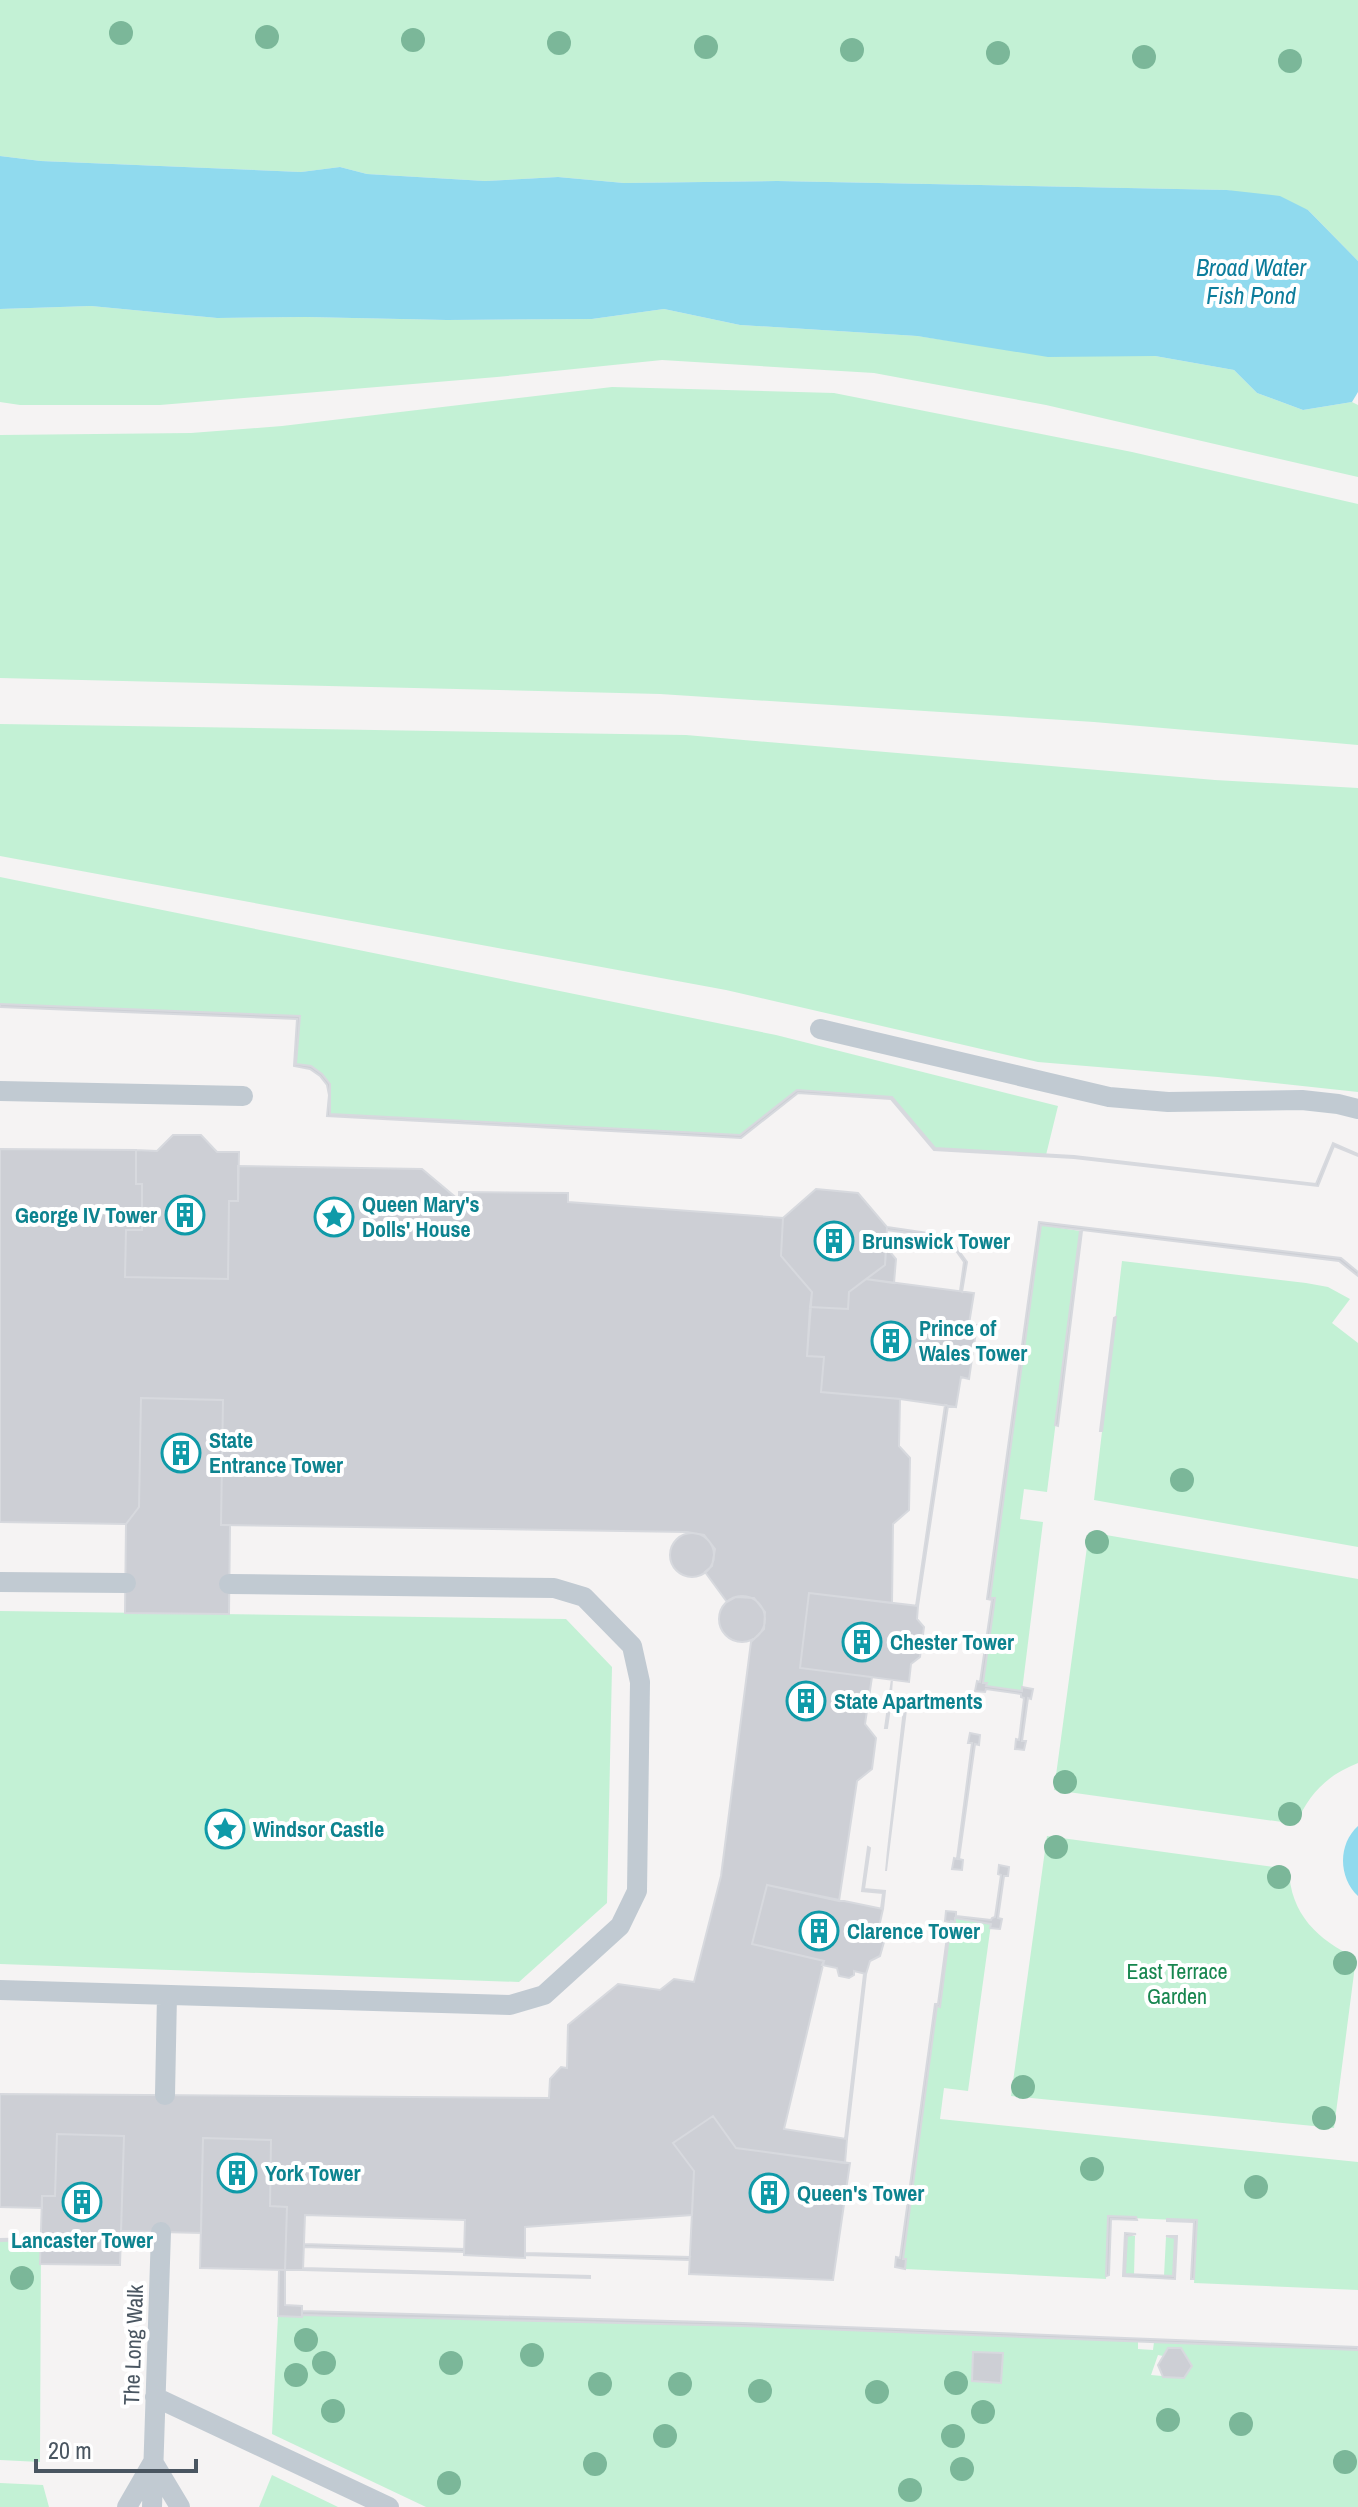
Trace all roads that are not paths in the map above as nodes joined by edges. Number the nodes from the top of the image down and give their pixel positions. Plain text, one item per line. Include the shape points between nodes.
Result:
1 (820, 1029) dead end
2 (0, 1091) edge
3 (243, 1096) dead end
4 (1358, 1109) edge
5 (0, 1582) edge
6 (126, 1583) dead end
7 (229, 1584) dead end
8 (0, 1990) edge
9 (167, 1995) junction
10 (165, 2095) dead end
11 (161, 2232) dead end
12 (155, 2397) junction
13 (153, 2462) junction
14 (127, 2507) edge
15 (152, 2507) edge
16 (180, 2507) edge
17 (389, 2507) edge

1 - 4 lane via 1109,1097 1168,1102 1302,1100
2 - 3 lane
5 - 6 lane
7 - 9 lane via 554,1588 584,1597 632,1646 640,1682 637,1891 620,1926 544,1995 510,2005
8 - 9 lane
9 - 10 lane
11 - 12 lane, The Long Walk
12 - 13 lane, The Long Walk
12 - 17 lane
13 - 14 lane
13 - 15 lane, The Long Walk
13 - 16 lane

